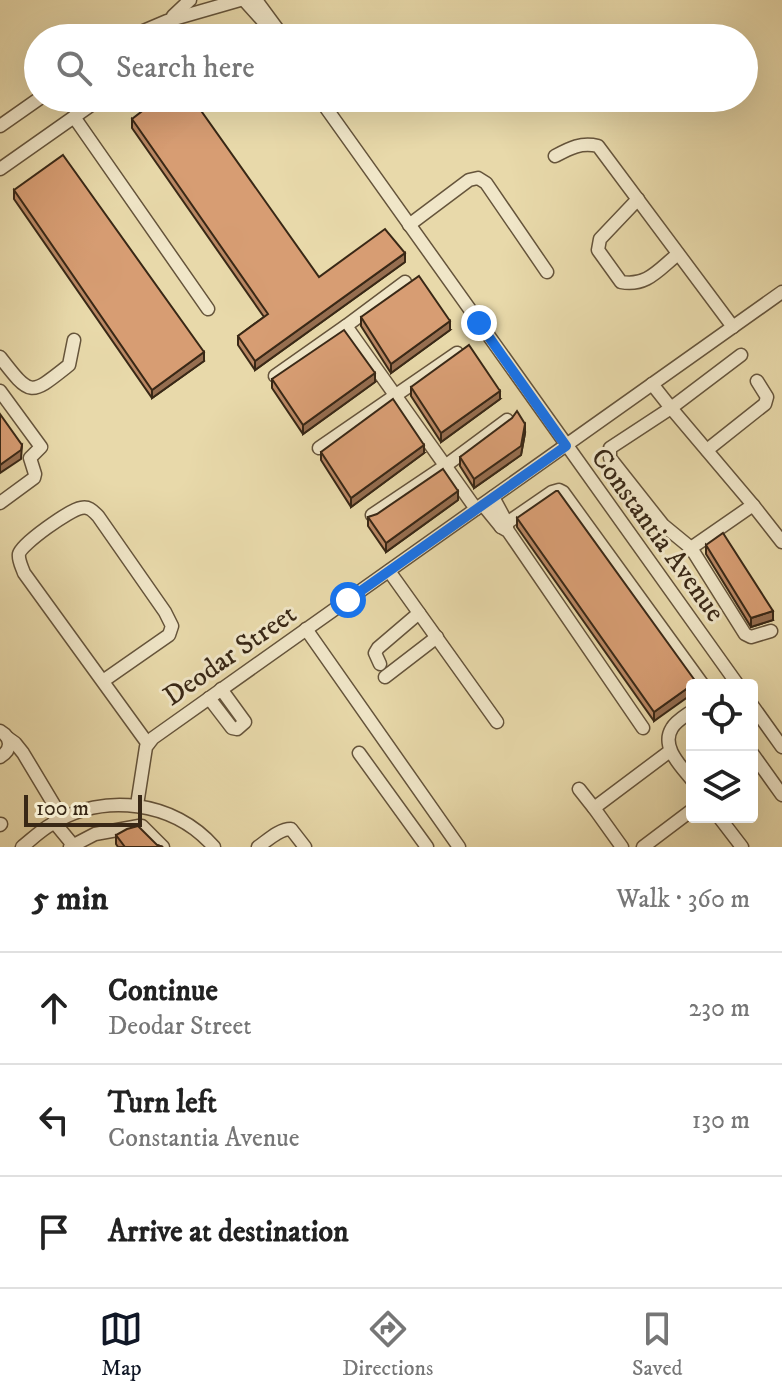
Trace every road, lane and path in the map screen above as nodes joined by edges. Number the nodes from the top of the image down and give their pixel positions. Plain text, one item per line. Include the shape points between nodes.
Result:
1 (190, 0) edge
2 (242, 0) edge
3 (256, 0) edge
4 (167, 21) junction
5 (160, 24) edge
6 (265, 24) edge
7 (274, 24) edge
8 (24, 109) edge
9 (81, 112) edge
10 (329, 112) edge
11 (74, 117) junction
12 (0, 126) edge
13 (555, 156) dead end
14 (0, 169) edge
15 (638, 199) junction
16 (409, 225) junction
17 (678, 254) junction
18 (547, 272) dead end
19 (405, 282) edge
20 (782, 292) edge
21 (208, 309) dead end
22 (346, 326) junction
23 (733, 327) junction
24 (74, 340) dead end
25 (457, 353) edge
26 (741, 355) dead end
27 (0, 357) edge
28 (275, 376) edge
29 (757, 381) dead end
30 (652, 384) junction
31 (0, 391) edge
32 (396, 396) junction
33 (671, 408) junction
34 (507, 420) edge
35 (566, 446) junction
36 (319, 448) dead end
37 (707, 450) junction
38 (445, 466) junction
39 (0, 503) edge
40 (484, 504) junction
41 (753, 505) junction
42 (372, 515) edge
43 (505, 527) junction
44 (782, 542) edge
45 (691, 548) junction
46 (389, 571) junction
47 (419, 613) junction
48 (306, 629) junction
49 (771, 631) dead end
50 (437, 637) junction
51 (380, 664) dead end
52 (385, 677) dead end
53 (699, 679) edge
54 (734, 679) edge
55 (103, 681) junction
56 (221, 689) junction
57 (209, 698) junction
58 (758, 713) edge
59 (686, 715) edge
60 (497, 722) dead end
61 (643, 728) dead end
62 (4, 744) edge
63 (148, 744) junction
64 (782, 747) edge
65 (670, 751) junction
66 (359, 753) dead end
67 (758, 761) edge
68 (686, 772) edge
69 (579, 789) dead end
70 (782, 795) edge
71 (137, 805) junction
72 (594, 808) junction
73 (686, 815) edge
74 (58, 820) junction
75 (724, 823) edge
76 (95, 834) junction
77 (264, 845) edge
78 (71, 846) edge
79 (22, 847) edge
80 (104, 847) edge
81 (163, 847) edge
82 (214, 847) edge
83 (305, 847) edge
84 (427, 847) edge
85 (459, 847) edge
86 (622, 847) edge
87 (643, 847) edge
88 (742, 847) edge

1 - 4 street
2 - 4 street
2 - 6 street
3 - 7 street
4 - 5 street
8 - 12 street
9 - 11 street
10 - 16 street, Constantia Avenue
11 - 14 street
11 - 21 street
13 - 15 street via 576,146 598,146
15 - 17 street
15 - 17 street via 598,244 621,282 643,282
16 - 18 street via 478,178
16 - 35 street, Constantia Avenue
17 - 23 street
19 - 22 street
20 - 23 street, Deodar Street
22 - 28 street
22 - 32 street
23 - 30 street, Deodar Street
24 - 27 street via 69,365 40,388 20,383
25 - 32 street
26 - 33 street
29 - 37 street via 767,397 765,404
30 - 33 street
30 - 35 street, Deodar Street
31 - 39 street via 41,447 30,458 34,478
32 - 36 street
32 - 38 street
33 - 37 street
33 - 45 street via 610,448 609,454 663,525
34 - 38 street
35 - 40 street, Deodar Street
35 - 54 street, Constantia Avenue
37 - 41 street
38 - 40 street
38 - 42 street
40 - 43 street
40 - 46 street, Deodar Street
41 - 44 street
41 - 45 street
43 - 53 street via 552,492 563,492
43 - 61 street
45 - 49 street via 745,634
46 - 47 street
46 - 48 street, Deodar Street
47 - 50 street
47 - 51 street via 378,648
48 - 56 street, Deodar Street
48 - 85 street
50 - 52 street
50 - 60 street
55 - 55 street via 24,573 19,554 31,540 83,507 98,516 172,626 169,635
55 - 63 street
56 - 57 street, Deodar Street
56 - 57 street via 245,722 237,729
57 - 63 street, Deodar Street
58 - 64 street
59 - 65 street via 673,725
62 - 74 street via 18,747
63 - 71 street, Deodar Street
65 - 68 street
65 - 72 street
66 - 84 street
67 - 70 street
69 - 72 street
71 - 74 street via 102,807
71 - 82 street via 189,824
72 - 86 street
73 - 87 street
74 - 78 street
74 - 79 street
75 - 88 street
76 - 78 street
76 - 80 street
76 - 81 street via 142,826
77 - 83 street via 291,829

